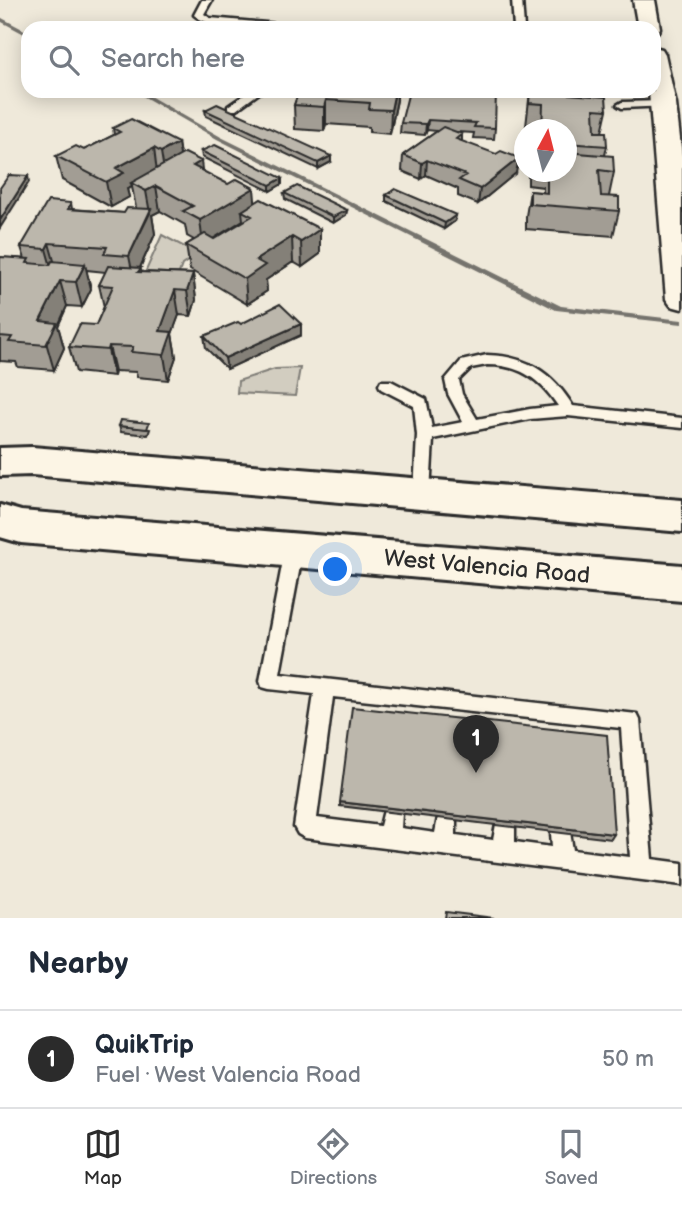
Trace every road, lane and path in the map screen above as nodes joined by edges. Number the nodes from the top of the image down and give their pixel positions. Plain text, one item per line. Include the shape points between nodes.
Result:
1 (207, 0) edge
2 (517, 0) edge
3 (644, 0) edge
4 (214, 21) edge
5 (518, 21) edge
6 (648, 21) edge
7 (661, 89) edge
8 (247, 98) edge
9 (664, 104) junction
10 (622, 105) dead end
11 (232, 108) edge
12 (682, 299) edge
13 (386, 385) dead end
14 (568, 411) junction
15 (682, 423) edge
16 (472, 424) junction
17 (425, 435) junction
18 (0, 462) edge
19 (422, 493) junction
20 (682, 516) edge
21 (0, 520) edge
22 (293, 550) junction
23 (682, 583) edge
24 (325, 686) junction
25 (401, 695) junction
26 (452, 701) junction
27 (503, 705) junction
28 (557, 712) junction
29 (399, 717) edge
30 (449, 723) edge
31 (502, 728) edge
32 (557, 734) edge
33 (392, 813) edge
34 (446, 819) edge
35 (504, 826) edge
36 (562, 833) edge
37 (390, 838) junction
38 (445, 844) junction
39 (504, 852) junction
40 (563, 859) junction
41 (642, 870) junction
42 (682, 874) edge

1 - 4 lane via 199,15
2 - 5 lane
3 - 6 street
7 - 9 street
8 - 11 lane
9 - 10 lane
9 - 12 street
13 - 17 lane via 421,403
14 - 15 lane
14 - 16 lane
14 - 16 lane via 557,392 530,367 507,359 474,360 458,369 452,380
16 - 17 lane
17 - 19 lane
18 - 19 main road
19 - 20 main road
21 - 22 main road, West Valencia Road via 21,527
22 - 23 main road, West Valencia Road
22 - 24 lane via 269,681
24 - 25 lane
24 - 37 lane via 305,827
25 - 26 lane
25 - 29 lane
26 - 27 lane
26 - 30 lane
27 - 28 lane
27 - 31 lane
28 - 32 lane
28 - 41 lane via 630,720
33 - 37 lane
34 - 38 lane
35 - 39 lane
36 - 40 lane
37 - 38 lane
38 - 39 lane
39 - 40 lane
40 - 41 lane
41 - 42 lane

